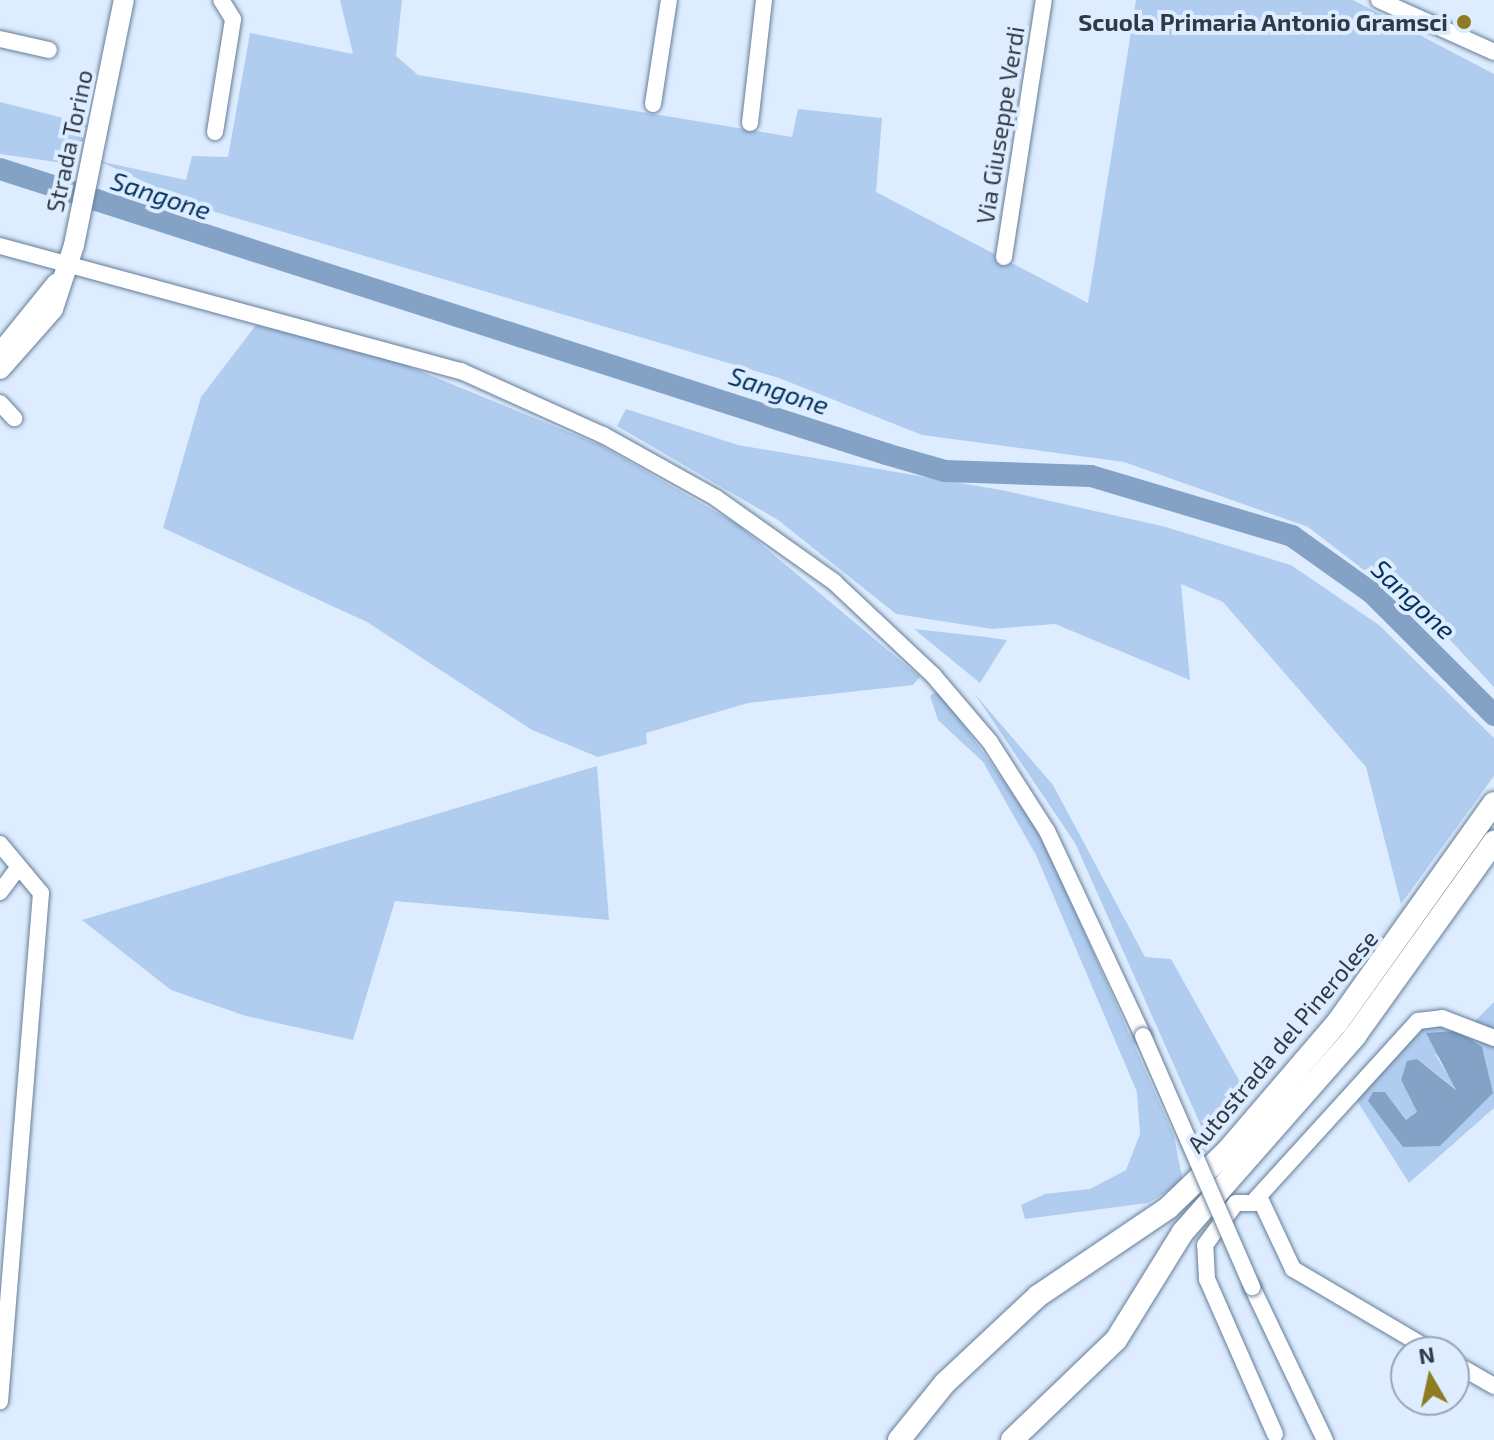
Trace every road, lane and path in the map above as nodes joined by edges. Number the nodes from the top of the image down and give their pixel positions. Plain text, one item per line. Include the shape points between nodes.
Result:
1 (124, 0) edge
2 (133, 0) edge
3 (221, 0) edge
4 (669, 0) edge
5 (764, 0) edge
6 (1044, 0) edge
7 (1379, 0) edge
8 (120, 29) junction
9 (0, 39) edge
10 (49, 50) dead end
11 (1494, 52) edge
12 (653, 104) dead end
13 (750, 123) dead end
14 (215, 132) dead end
15 (0, 246) edge
16 (1004, 257) dead end
17 (68, 261) junction
18 (0, 352) edge
19 (0, 369) edge
20 (1494, 803) edge
21 (1494, 842) edge
22 (0, 844) edge
23 (19, 867) junction
24 (1451, 889) junction
25 (0, 892) edge
26 (1494, 1038) edge
27 (1256, 1199) junction
28 (1407, 1336) edge
29 (1470, 1372) edge
30 (1494, 1386) edge
31 (0, 1401) edge
32 (1275, 1434) dead end
33 (899, 1440) edge
34 (1012, 1440) edge
35 (1325, 1440) edge

1 - 8 main road, Strada Torino
2 - 8 main road, Strada Torino
3 - 14 street via 233,19
4 - 12 street
5 - 13 street
6 - 16 street, Via Giuseppe Verdi
7 - 11 street
8 - 17 main road, Strada Torino
9 - 10 street
15 - 17 street
17 - 18 main road
17 - 19 main road, Strada Torino via 45,324
17 - 35 street, bridge via 461,371 603,435 716,498 834,582 933,675 990,742 1047,831
20 - 24 highway, Autostrada del Pinerolese
21 - 24 highway, Autostrada del Pinerolese
22 - 23 street
23 - 25 street
23 - 31 street via 41,893
24 - 33 highway, Autostrada del Pinerolese via 1191,1190 1038,1296 945,1383
24 - 34 highway, Autostrada del Pinerolese via 1355,1036 1199,1212 1116,1340
26 - 27 street via 1442,1018 1418,1021
27 - 28 street via 1293,1269
27 - 32 street via 1236,1203 1220,1219 1205,1260 1212,1298
29 - 30 street

